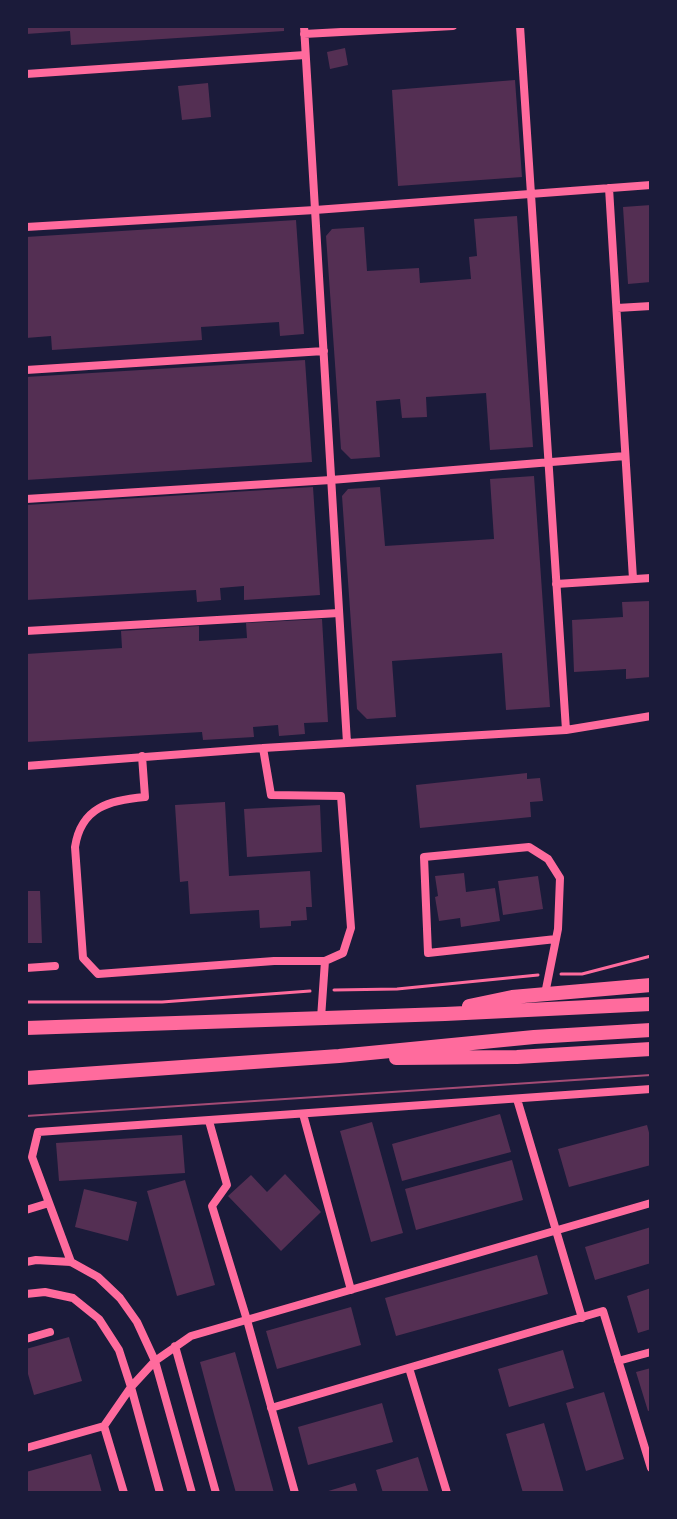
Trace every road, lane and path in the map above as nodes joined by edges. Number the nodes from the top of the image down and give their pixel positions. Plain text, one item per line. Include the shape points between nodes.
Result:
1 (453, 26) edge
2 (520, 26) edge
3 (304, 30) edge
4 (305, 55) junction
5 (26, 74) edge
6 (651, 185) edge
7 (609, 188) junction
8 (531, 194) junction
9 (315, 210) junction
10 (26, 227) edge
11 (651, 306) edge
12 (617, 308) junction
13 (324, 351) junction
14 (26, 370) edge
15 (625, 456) junction
16 (548, 462) junction
17 (331, 480) junction
18 (26, 499) edge
19 (651, 578) edge
20 (633, 579) junction
21 (556, 584) junction
22 (339, 613) junction
23 (26, 631) edge
24 (651, 716) edge
25 (566, 730) junction
26 (347, 743) junction
27 (263, 748) junction
28 (142, 756) junction
29 (26, 766) edge
30 (556, 939) junction
31 (651, 956) edge
32 (325, 961) junction
33 (55, 966) dead end
34 (26, 968) edge
35 (548, 974) junction
36 (651, 985) edge
37 (323, 990) junction
38 (545, 994) junction
39 (26, 1002) edge
40 (651, 1004) edge
41 (445, 1014) junction
42 (321, 1018) junction
43 (26, 1028) edge
44 (651, 1030) edge
45 (651, 1049) edge
46 (339, 1056) junction
47 (26, 1078) edge
48 (651, 1089) edge
49 (517, 1099) junction
50 (303, 1114) junction
51 (209, 1121) junction
52 (49, 1203) junction
53 (651, 1203) edge
54 (26, 1210) edge
55 (557, 1230) junction
56 (26, 1262) edge
57 (71, 1262) junction
58 (351, 1290) junction
59 (26, 1294) edge
60 (582, 1318) junction
61 (247, 1320) junction
62 (50, 1332) dead end
63 (26, 1339) edge
64 (175, 1346) junction
65 (651, 1352) edge
66 (155, 1361) junction
67 (618, 1361) junction
68 (409, 1368) junction
69 (131, 1387) junction
70 (271, 1408) junction
71 (104, 1426) junction
72 (26, 1448) edge
73 (651, 1468) edge
74 (124, 1493) edge
75 (160, 1493) edge
76 (192, 1493) edge
77 (216, 1493) edge
78 (295, 1493) edge
79 (447, 1493) edge

1 - 3 street
2 - 8 street
3 - 4 street
4 - 5 street
4 - 9 street
6 - 7 street
7 - 8 street
7 - 12 street
8 - 9 street
8 - 16 street
9 - 10 street
9 - 13 street
11 - 12 street
12 - 15 street
13 - 14 street
13 - 17 street
15 - 16 street
15 - 20 street
16 - 17 street
16 - 21 street
17 - 18 street
17 - 22 street
19 - 20 street
20 - 21 street
21 - 25 street
22 - 23 street
22 - 26 street
24 - 25 street
25 - 26 street
26 - 27 street
27 - 28 street
27 - 32 street via 271,795 341,796 351,928 343,953
28 - 29 street
28 - 32 street via 145,797 99,807 77,832 83,958 90,968 98,974
30 - 30 street via 560,878 548,859 529,847 424,857 428,953
30 - 35 street
31 - 35 path via 582,974
32 - 37 street
33 - 34 street
35 - 37 path via 397,989
35 - 38 street
36 - 38 highway
37 - 39 path via 162,1002
37 - 42 street
38 - 41 highway
40 - 41 highway
41 - 42 highway
42 - 43 highway
44 - 46 highway
45 - 46 highway via 517,1057
46 - 47 highway
48 - 49 street
49 - 50 street
49 - 55 street
50 - 51 street
50 - 58 street
51 - 52 street via 38,1132 32,1157
51 - 61 street via 227,1185 212,1206
52 - 54 street
52 - 57 street
53 - 55 street
55 - 58 street
55 - 60 street
56 - 57 street
57 - 66 street via 120,1298
58 - 61 street
59 - 69 street via 73,1298 99,1319 119,1350
60 - 67 street via 603,1311
60 - 68 street
61 - 64 street
61 - 70 street
62 - 63 street
64 - 66 street
64 - 77 street
65 - 67 street
66 - 69 street
66 - 76 street
67 - 73 street
68 - 70 street
68 - 79 street
69 - 71 street
69 - 75 street
70 - 78 street
71 - 72 street
71 - 74 street

